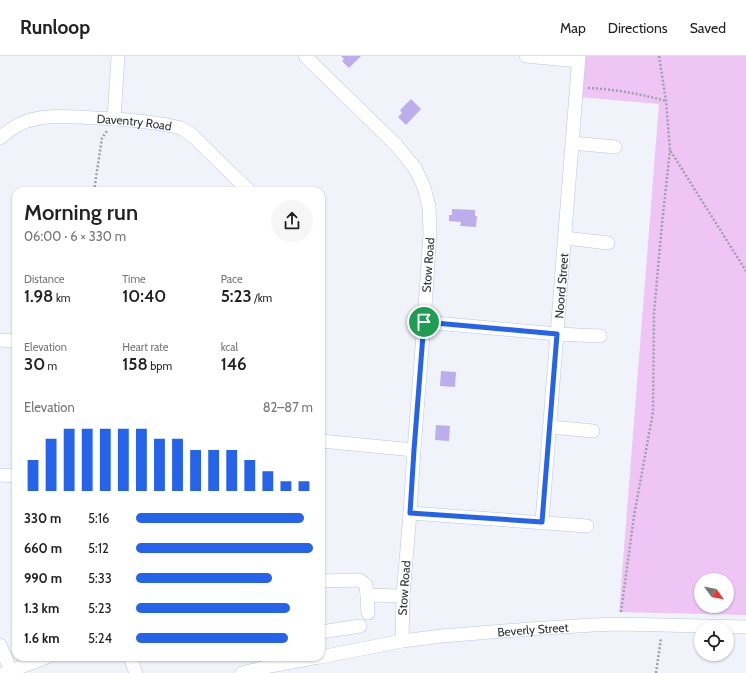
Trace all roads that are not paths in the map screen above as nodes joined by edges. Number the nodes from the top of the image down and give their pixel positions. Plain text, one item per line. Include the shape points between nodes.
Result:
1 (118, 56) edge
2 (305, 56) edge
3 (526, 56) edge
4 (579, 58) edge
5 (114, 119) junction
6 (0, 138) edge
7 (572, 143) junction
8 (615, 147) dead end
9 (245, 187) edge
10 (565, 238) junction
11 (608, 242) dead end
12 (424, 322) junction
13 (557, 334) junction
14 (600, 336) dead end
15 (0, 340) edge
16 (12, 341) edge
17 (550, 427) junction
18 (593, 431) dead end
19 (325, 441) edge
20 (414, 450) junction
21 (0, 475) edge
22 (12, 476) edge
23 (410, 513) junction
24 (542, 522) junction
25 (587, 526) dead end
26 (325, 581) edge
27 (367, 595) junction
28 (403, 596) junction
29 (368, 613) dead end
30 (360, 626) dead end
31 (746, 627) edge
32 (325, 631) edge
33 (402, 641) junction
34 (0, 645) edge
35 (325, 656) edge
36 (36, 661) edge
37 (132, 661) edge
38 (298, 661) edge
39 (8, 672) edge
40 (136, 673) edge
41 (242, 673) edge

1 - 5 street
2 - 12 street, Stow Road via 396,145 415,168 424,187 429,207 430,233
3 - 4 street
4 - 7 street, Noord Street
5 - 6 street, Daventry Road via 46,117 19,124
5 - 9 street, Daventry Road via 181,128 193,136
7 - 8 street
7 - 10 street, Noord Street
10 - 11 street, Noord Street
10 - 13 street, Noord Street
12 - 13 street
12 - 20 street, Stow Road
13 - 14 street, Noord Street
13 - 17 street, Noord Street
15 - 16 street
17 - 18 street
17 - 24 street, Noord Street
19 - 20 street
20 - 23 street, Stow Road
21 - 22 street
23 - 24 street
23 - 28 street, Stow Road
24 - 25 street
26 - 27 street via 360,580 366,584
27 - 28 street
27 - 29 street
28 - 33 street, Stow Road
30 - 32 street
31 - 33 street, Beverly Street via 593,625
33 - 35 street, Beverly Street
34 - 39 street
36 - 39 street
37 - 40 street
38 - 41 street, Beverly Street

